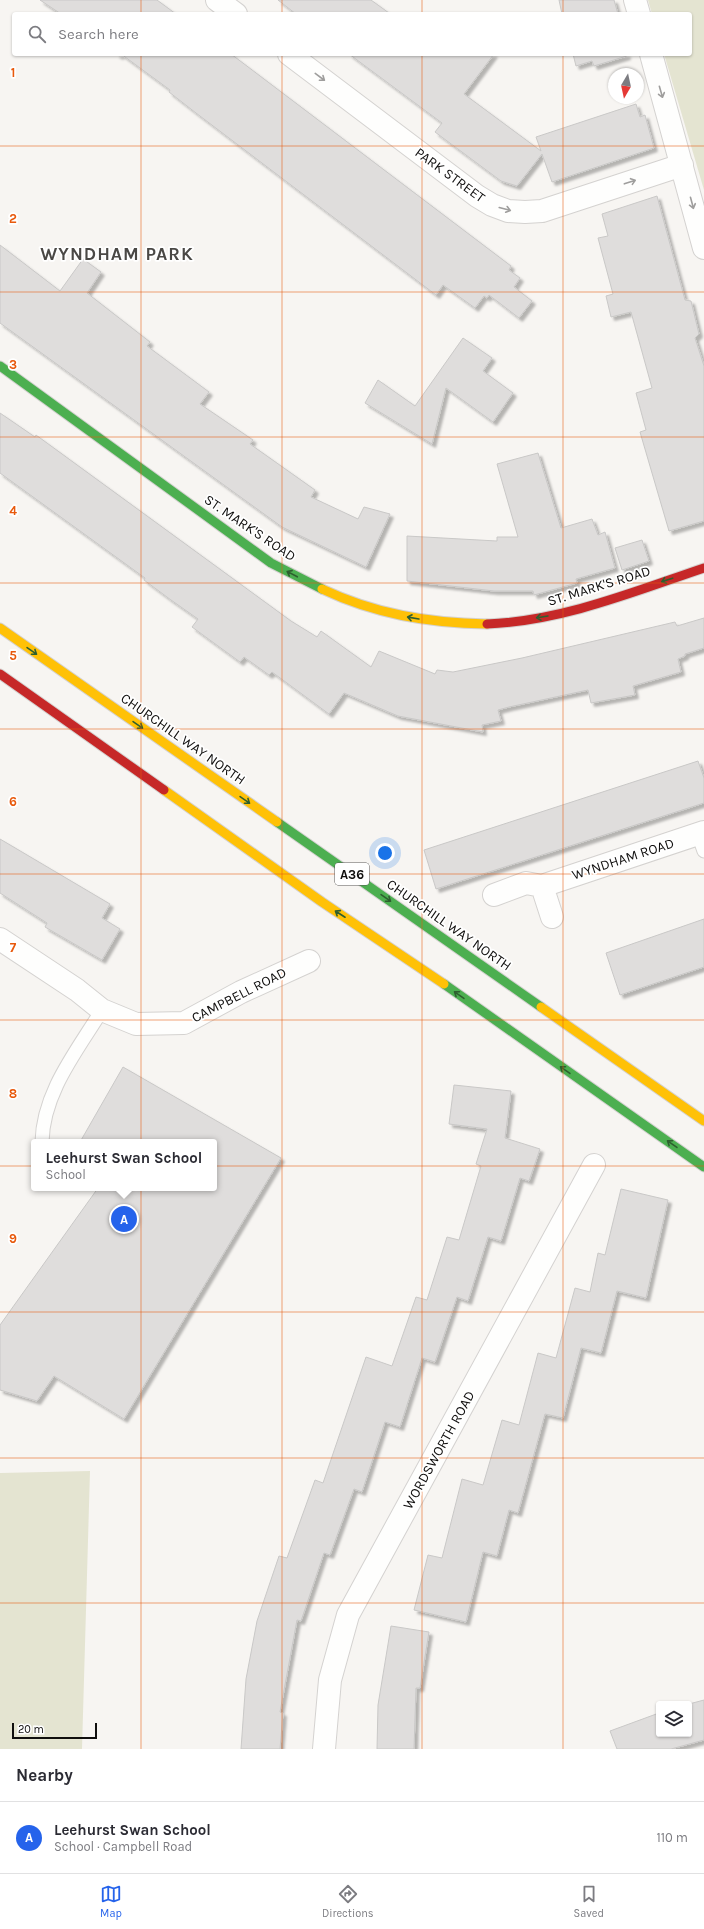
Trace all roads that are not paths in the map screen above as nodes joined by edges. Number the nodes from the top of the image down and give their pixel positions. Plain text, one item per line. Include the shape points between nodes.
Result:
1 (217, 0) edge
2 (635, 0) edge
3 (233, 12) edge
4 (638, 12) edge
5 (296, 56) edge
6 (652, 56) edge
7 (682, 165) junction
8 (704, 248) edge
9 (0, 366) edge
10 (704, 568) edge
11 (0, 628) edge
12 (0, 674) edge
13 (702, 839) edge
14 (542, 886) junction
15 (494, 895) dead end
16 (552, 917) dead end
17 (0, 939) edge
18 (309, 961) dead end
19 (102, 1010) junction
20 (704, 1121) edge
21 (42, 1139) edge
22 (594, 1165) dead end
23 (704, 1167) edge
24 (324, 1749) edge

1 - 3 street
2 - 4 street
5 -> 7 street, PARK STREET via 477,196 508,211 525,212 554,208
6 -> 7 street
7 -> 8 street
10 -> 9 main road, ST. MARK'S ROAD via 562,614 520,620 447,624 362,606 312,585 271,563
11 -> 20 main road, CHURCHILL WAY NORTH / A36
23 -> 12 main road via 385,943 322,902
13 - 14 street, WYNDHAM ROAD
14 - 15 street, WYNDHAM ROAD via 526,884
14 - 16 street
17 - 19 street, CAMPBELL ROAD via 77,990
18 - 19 street, CAMPBELL ROAD via 241,992 184,1023 136,1024
19 - 21 lane via 60,1079 46,1112
22 - 24 street, WORDSWORTH ROAD via 348,1616 330,1680

